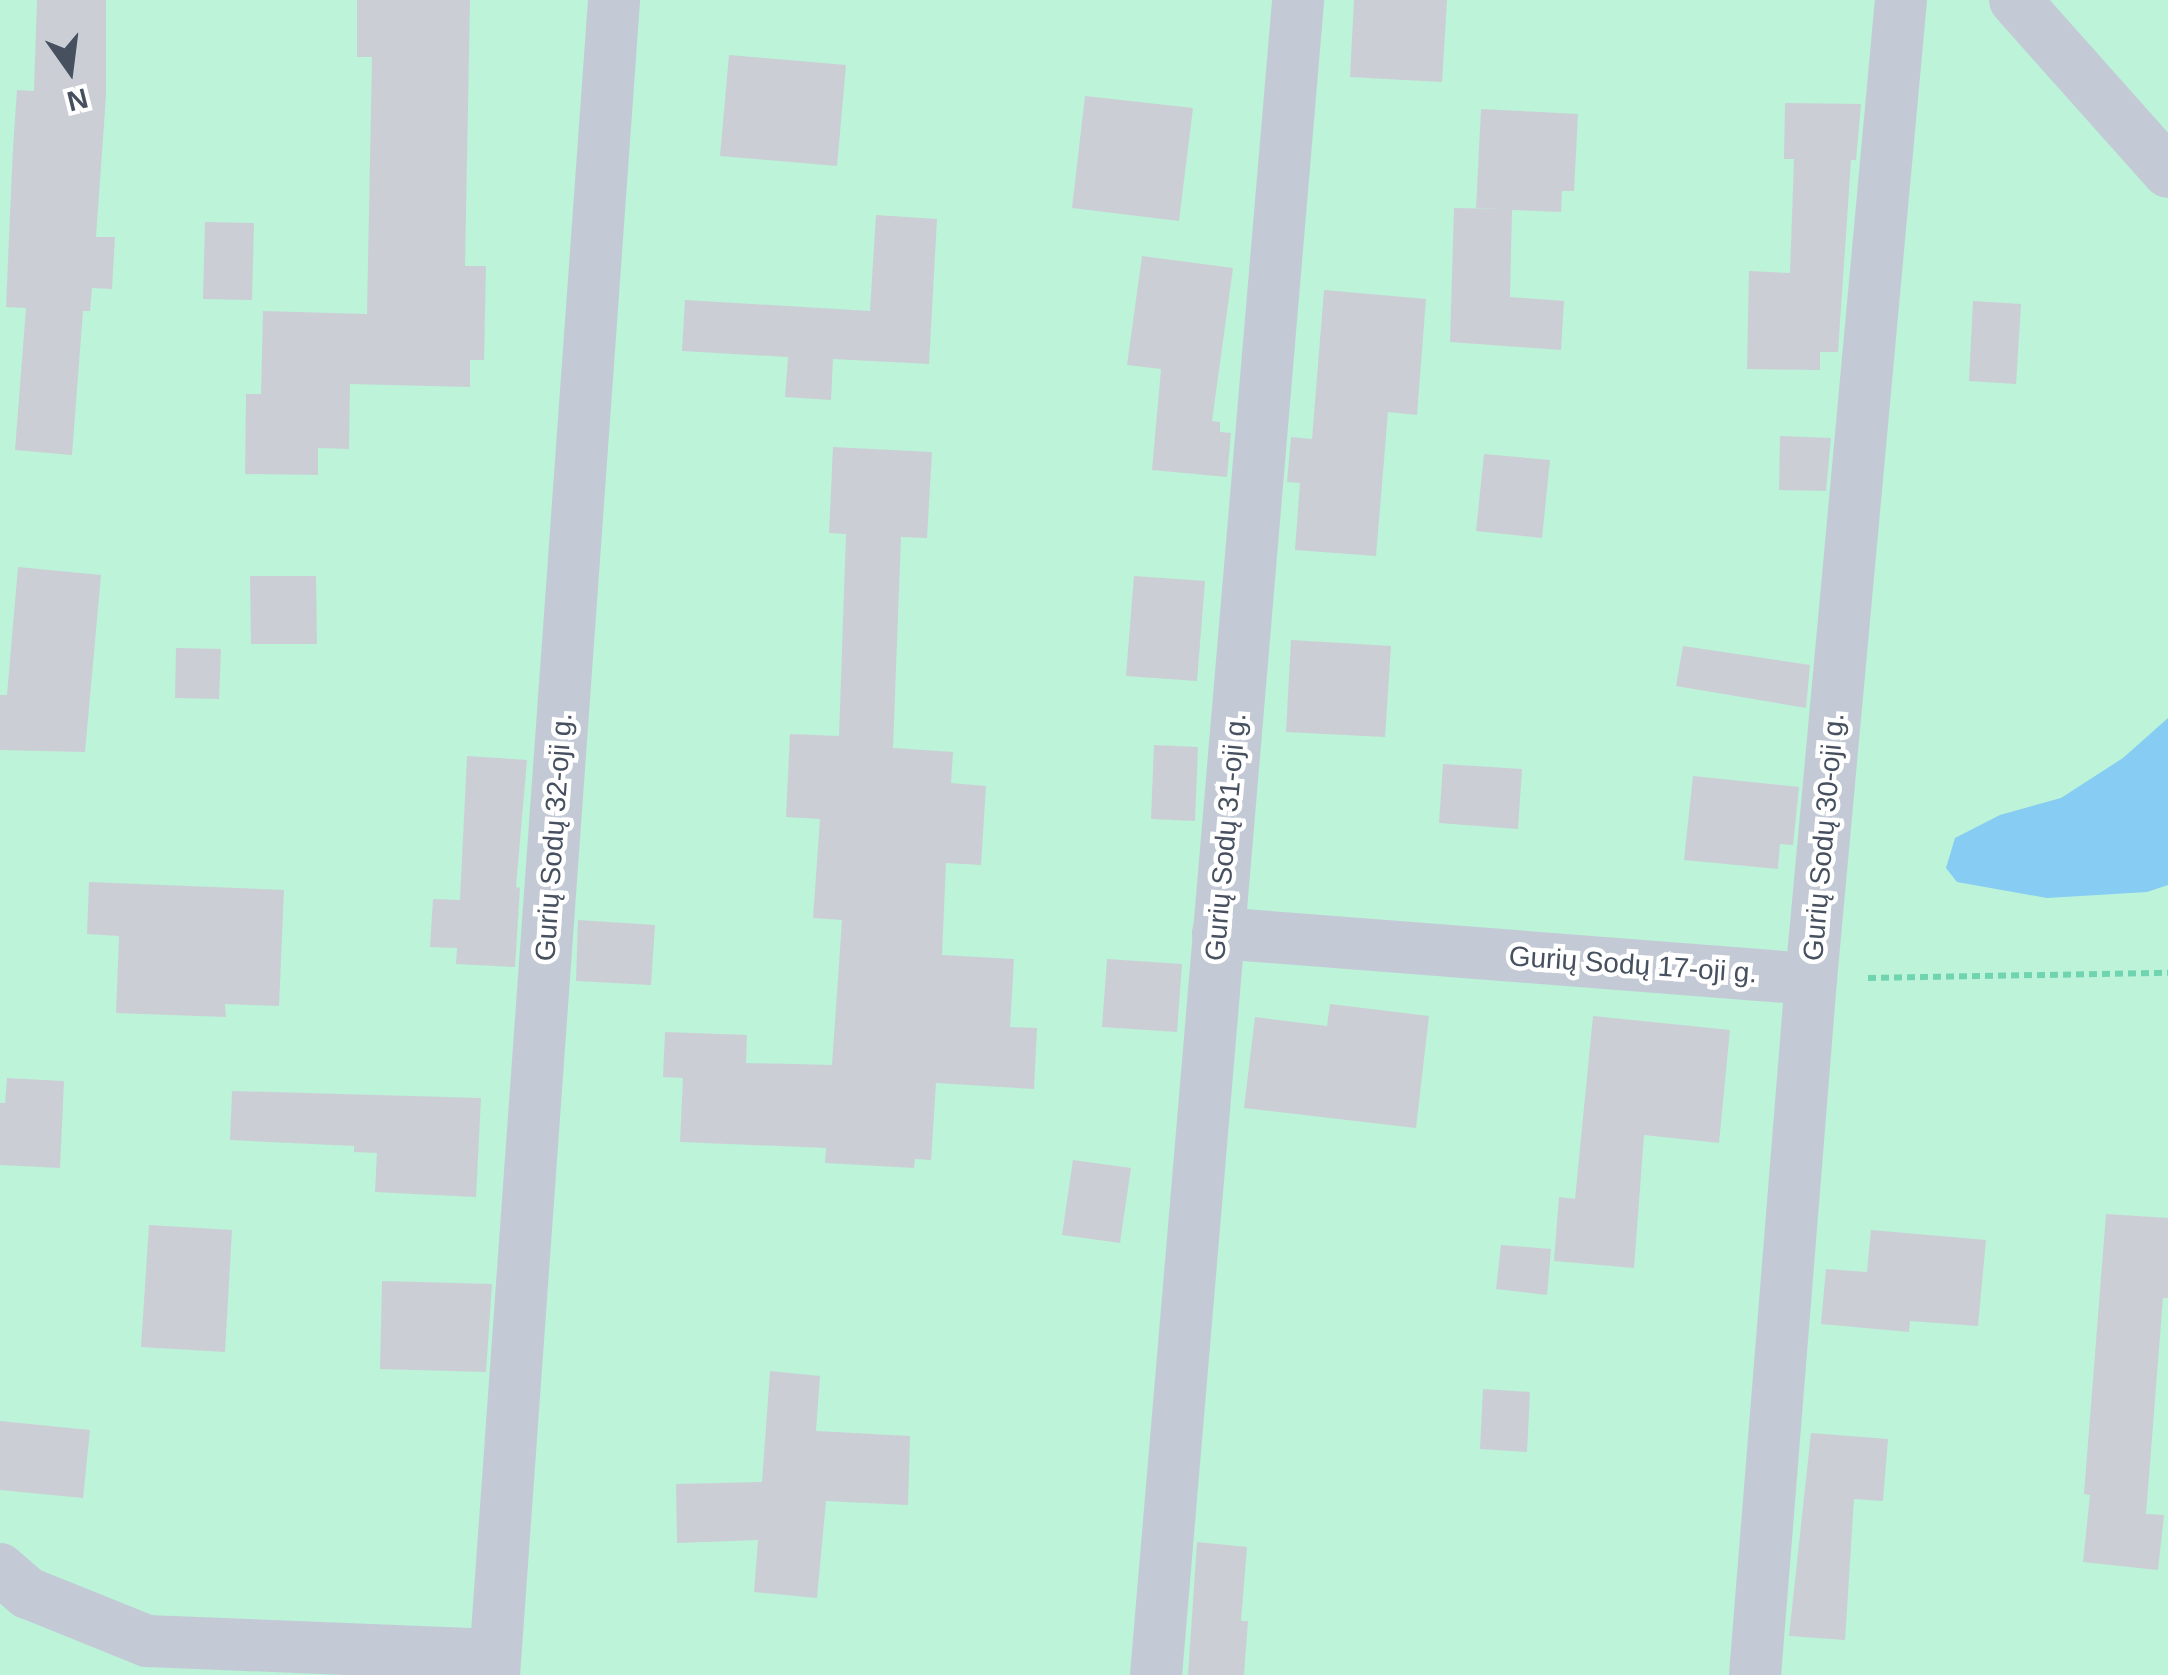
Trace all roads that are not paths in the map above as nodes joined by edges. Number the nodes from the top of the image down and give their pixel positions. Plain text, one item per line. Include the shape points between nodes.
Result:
1 (614, 0) edge
2 (1298, 0) edge
3 (1901, 0) edge
4 (2015, 0) edge
5 (2168, 172) edge
6 (1218, 933) junction
7 (1812, 980) junction
8 (0, 1569) edge
9 (494, 1665) edge
10 (1156, 1675) edge
11 (1754, 1675) edge

1 - 9 street, Gurių Sodų 32-oji g.
2 - 6 street, Gurių Sodų 31-oji g.
3 - 7 street, Gurių Sodų 30-oji g.
4 - 5 street
6 - 7 street, Gurių Sodų 17-oji g.
6 - 10 street, Gurių Sodų 31-oji g.
7 - 11 street, Gurių Sodų 30-oji g.
8 - 9 street via 28,1593 147,1640

